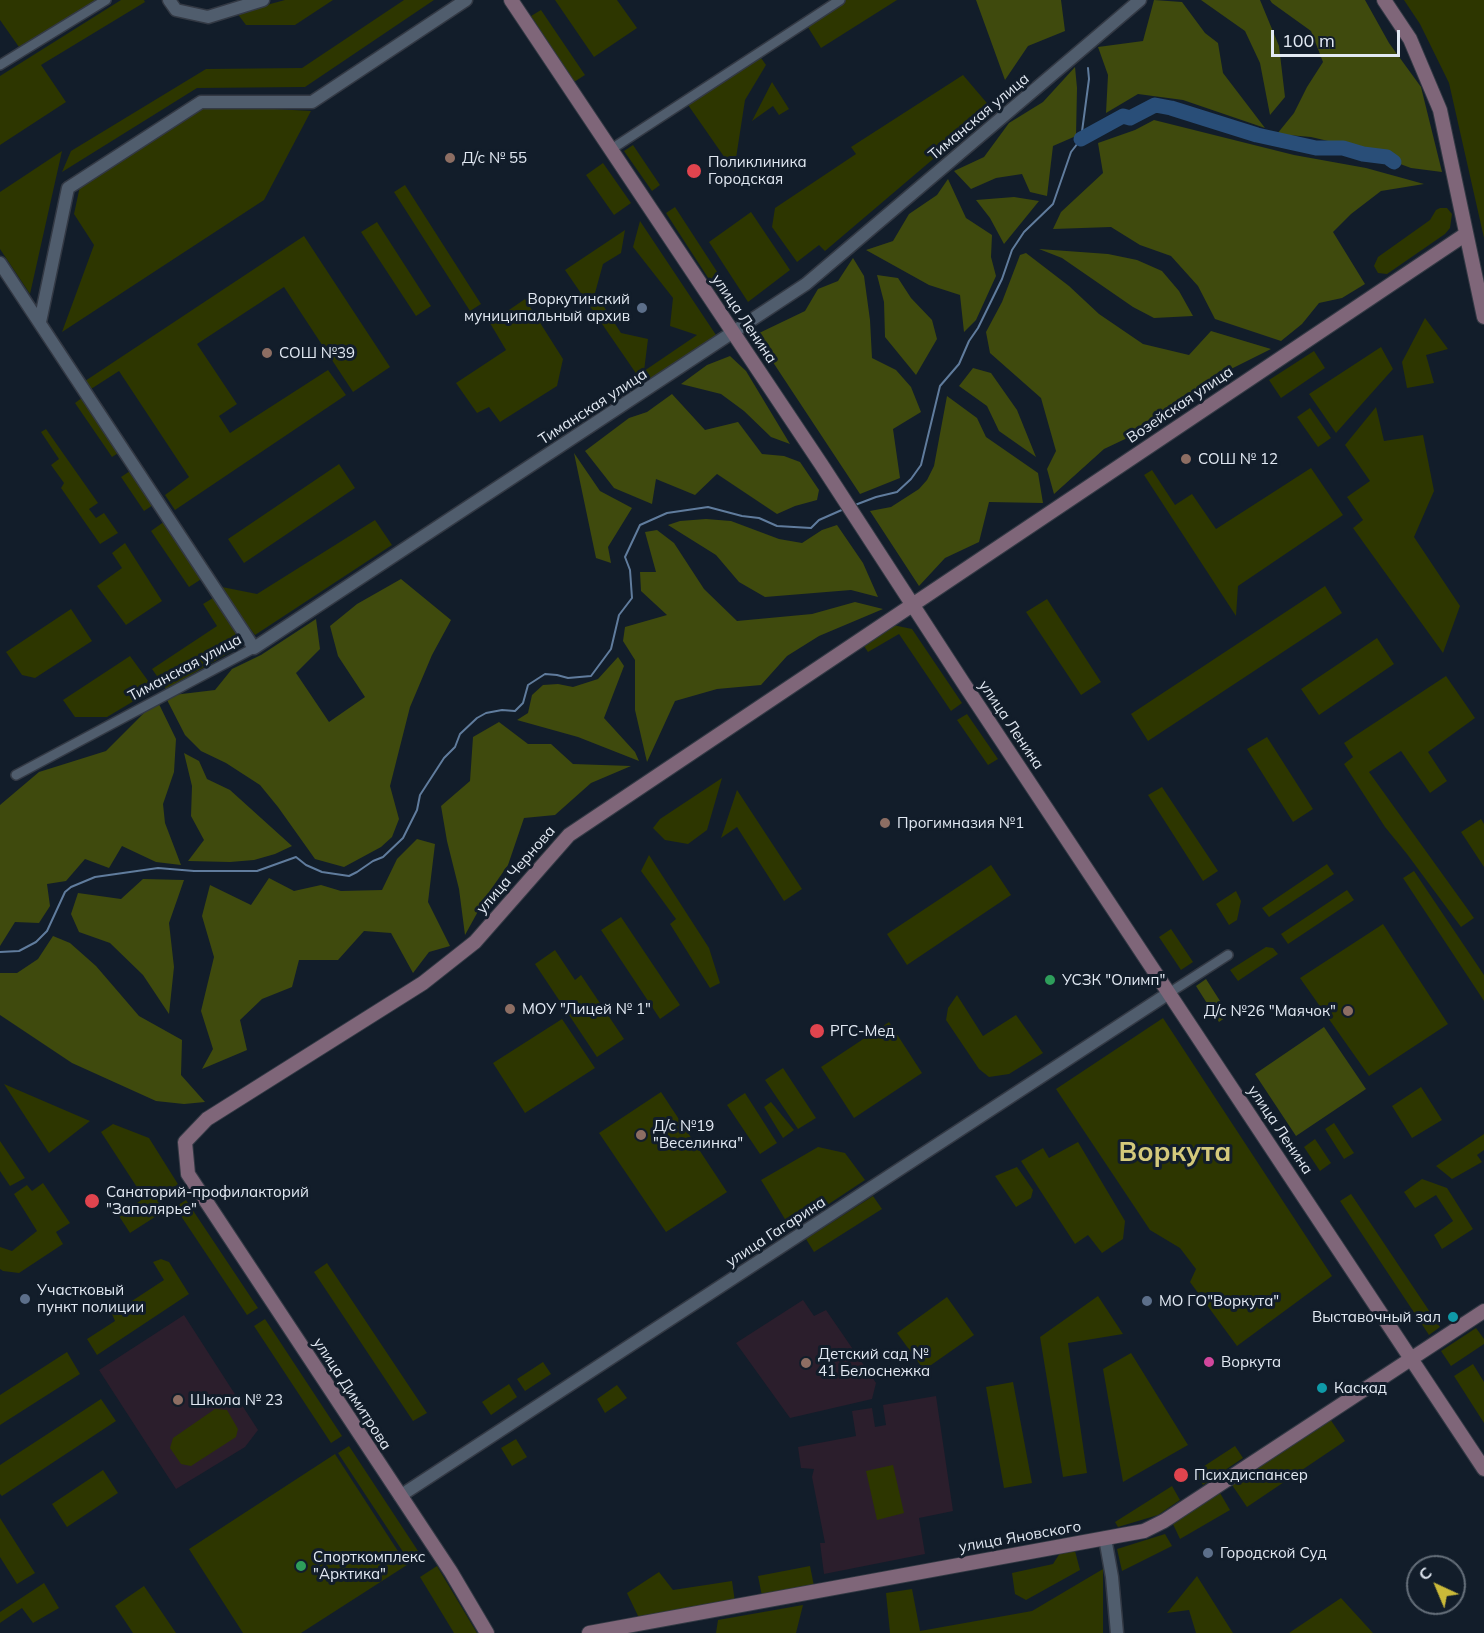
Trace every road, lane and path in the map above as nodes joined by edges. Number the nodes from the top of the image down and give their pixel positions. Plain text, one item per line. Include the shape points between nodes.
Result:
1 (106, 0) edge
2 (169, 0) edge
3 (263, 0) edge
4 (466, 0) edge
5 (511, 0) edge
6 (840, 0) edge
7 (1140, 0) edge
8 (1384, 0) edge
9 (0, 64) edge
10 (610, 150) junction
11 (1466, 234) junction
12 (0, 263) edge
13 (1484, 317) edge
14 (40, 322) junction
15 (733, 333) junction
16 (911, 604) junction
17 (254, 648) junction
18 (16, 775) dead end
19 (1228, 955) dead end
20 (1169, 993) junction
21 (188, 1174) joint
22 (1484, 1311) edge
23 (1411, 1359) junction
24 (1484, 1468) edge
25 (400, 1496) junction
26 (1105, 1538) junction
27 (487, 1633) edge
28 (589, 1633) edge
29 (1117, 1633) edge

1 - 9 street
2 - 3 street via 176,10 208,17
4 - 14 street via 312,102 201,102 68,188
5 - 10 main road, улица Ленина
6 - 10 street
7 - 15 street, Тиманская улица via 806,284
8 - 11 main road via 1410,39 1440,110
10 - 15 main road, улица Ленина
11 - 13 main road
11 - 16 main road, Возейская улица
12 - 14 street
14 - 17 street
15 - 16 main road, улица Ленина
15 - 17 street, Тиманская улица
16 - 20 main road, улица Ленина
16 - 21 main road, улица Чернова via 569,835 475,942 423,982 207,1119 185,1142
17 - 18 street, Тиманская улица
19 - 20 street
20 - 23 main road, улица Ленина
20 - 25 street, улица Гагарина
21 - 25 main road, улица Димитрова
22 - 23 main road, улица Яновского
23 - 24 main road, улица Ленина
23 - 26 main road, улица Яновского via 1164,1521 1144,1531
25 - 27 main road, улица Димитрова
26 - 28 main road, улица Яновского
26 - 29 street

